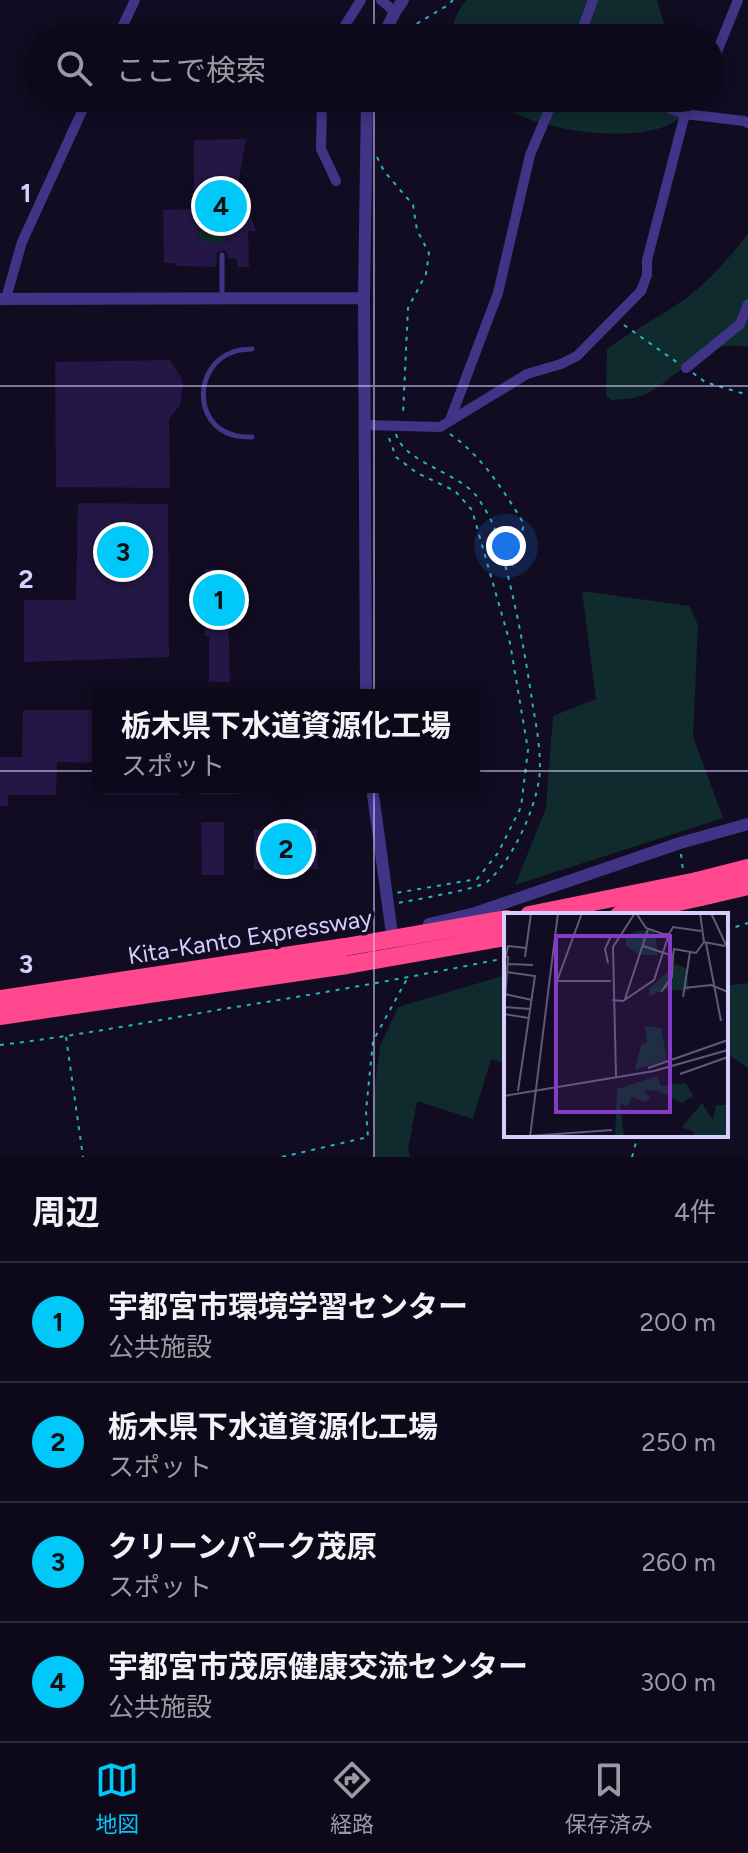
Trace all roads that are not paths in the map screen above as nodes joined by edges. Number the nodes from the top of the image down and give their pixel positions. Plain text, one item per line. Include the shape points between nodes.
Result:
1 (135, 0) edge
2 (361, 0) edge
3 (381, 0) edge
4 (403, 0) edge
5 (593, 0) edge
6 (738, 0) edge
7 (395, 12) junction
8 (124, 24) edge
9 (346, 24) edge
10 (389, 24) edge
11 (584, 24) edge
12 (724, 34) edge
13 (82, 112) edge
14 (322, 112) edge
15 (366, 112) edge
16 (548, 112) edge
17 (680, 112) edge
18 (685, 114) junction
19 (748, 123) edge
20 (336, 181) dead end
21 (222, 255) dead end
22 (3, 298) edge
23 (222, 298) junction
24 (364, 298) junction
25 (748, 304) edge
26 (252, 349) dead end
27 (686, 368) dead end
28 (450, 420) junction
29 (365, 425) junction
30 (252, 437) dead end
31 (366, 689) edge
32 (373, 793) edge
33 (748, 824) edge
34 (748, 868) edge
35 (748, 886) edge
36 (699, 889) junction
37 (542, 913) edge
38 (625, 913) edge
39 (504, 919) edge
40 (392, 934) junction
41 (504, 937) edge
42 (0, 996) edge
43 (0, 1016) edge

1 - 8 street
2 - 9 street
3 - 7 street
4 - 7 street
5 - 11 street
6 - 12 street
7 - 10 street
13 - 22 street via 22,242
14 - 20 street via 321,149
15 - 24 street
16 - 28 street via 530,155 498,293
17 - 18 street
18 - 19 street
18 - 28 street via 641,291 577,356 527,374
21 - 23 lane
22 - 23 street
23 - 24 street
24 - 29 street
25 - 27 street via 740,324
26 - 30 lane via 220,359 207,373 202,392 206,411 217,426
28 - 29 street via 440,427
29 - 31 street
32 - 40 street
33 - 40 street via 475,913
34 - 36 highway
35 - 36 highway
36 - 37 highway, bridge
36 - 38 highway, bridge
39 - 42 highway, Kita-Kanto Expressway via 330,950
40 - 42 street
41 - 43 highway, Kita-Kanto Expressway

